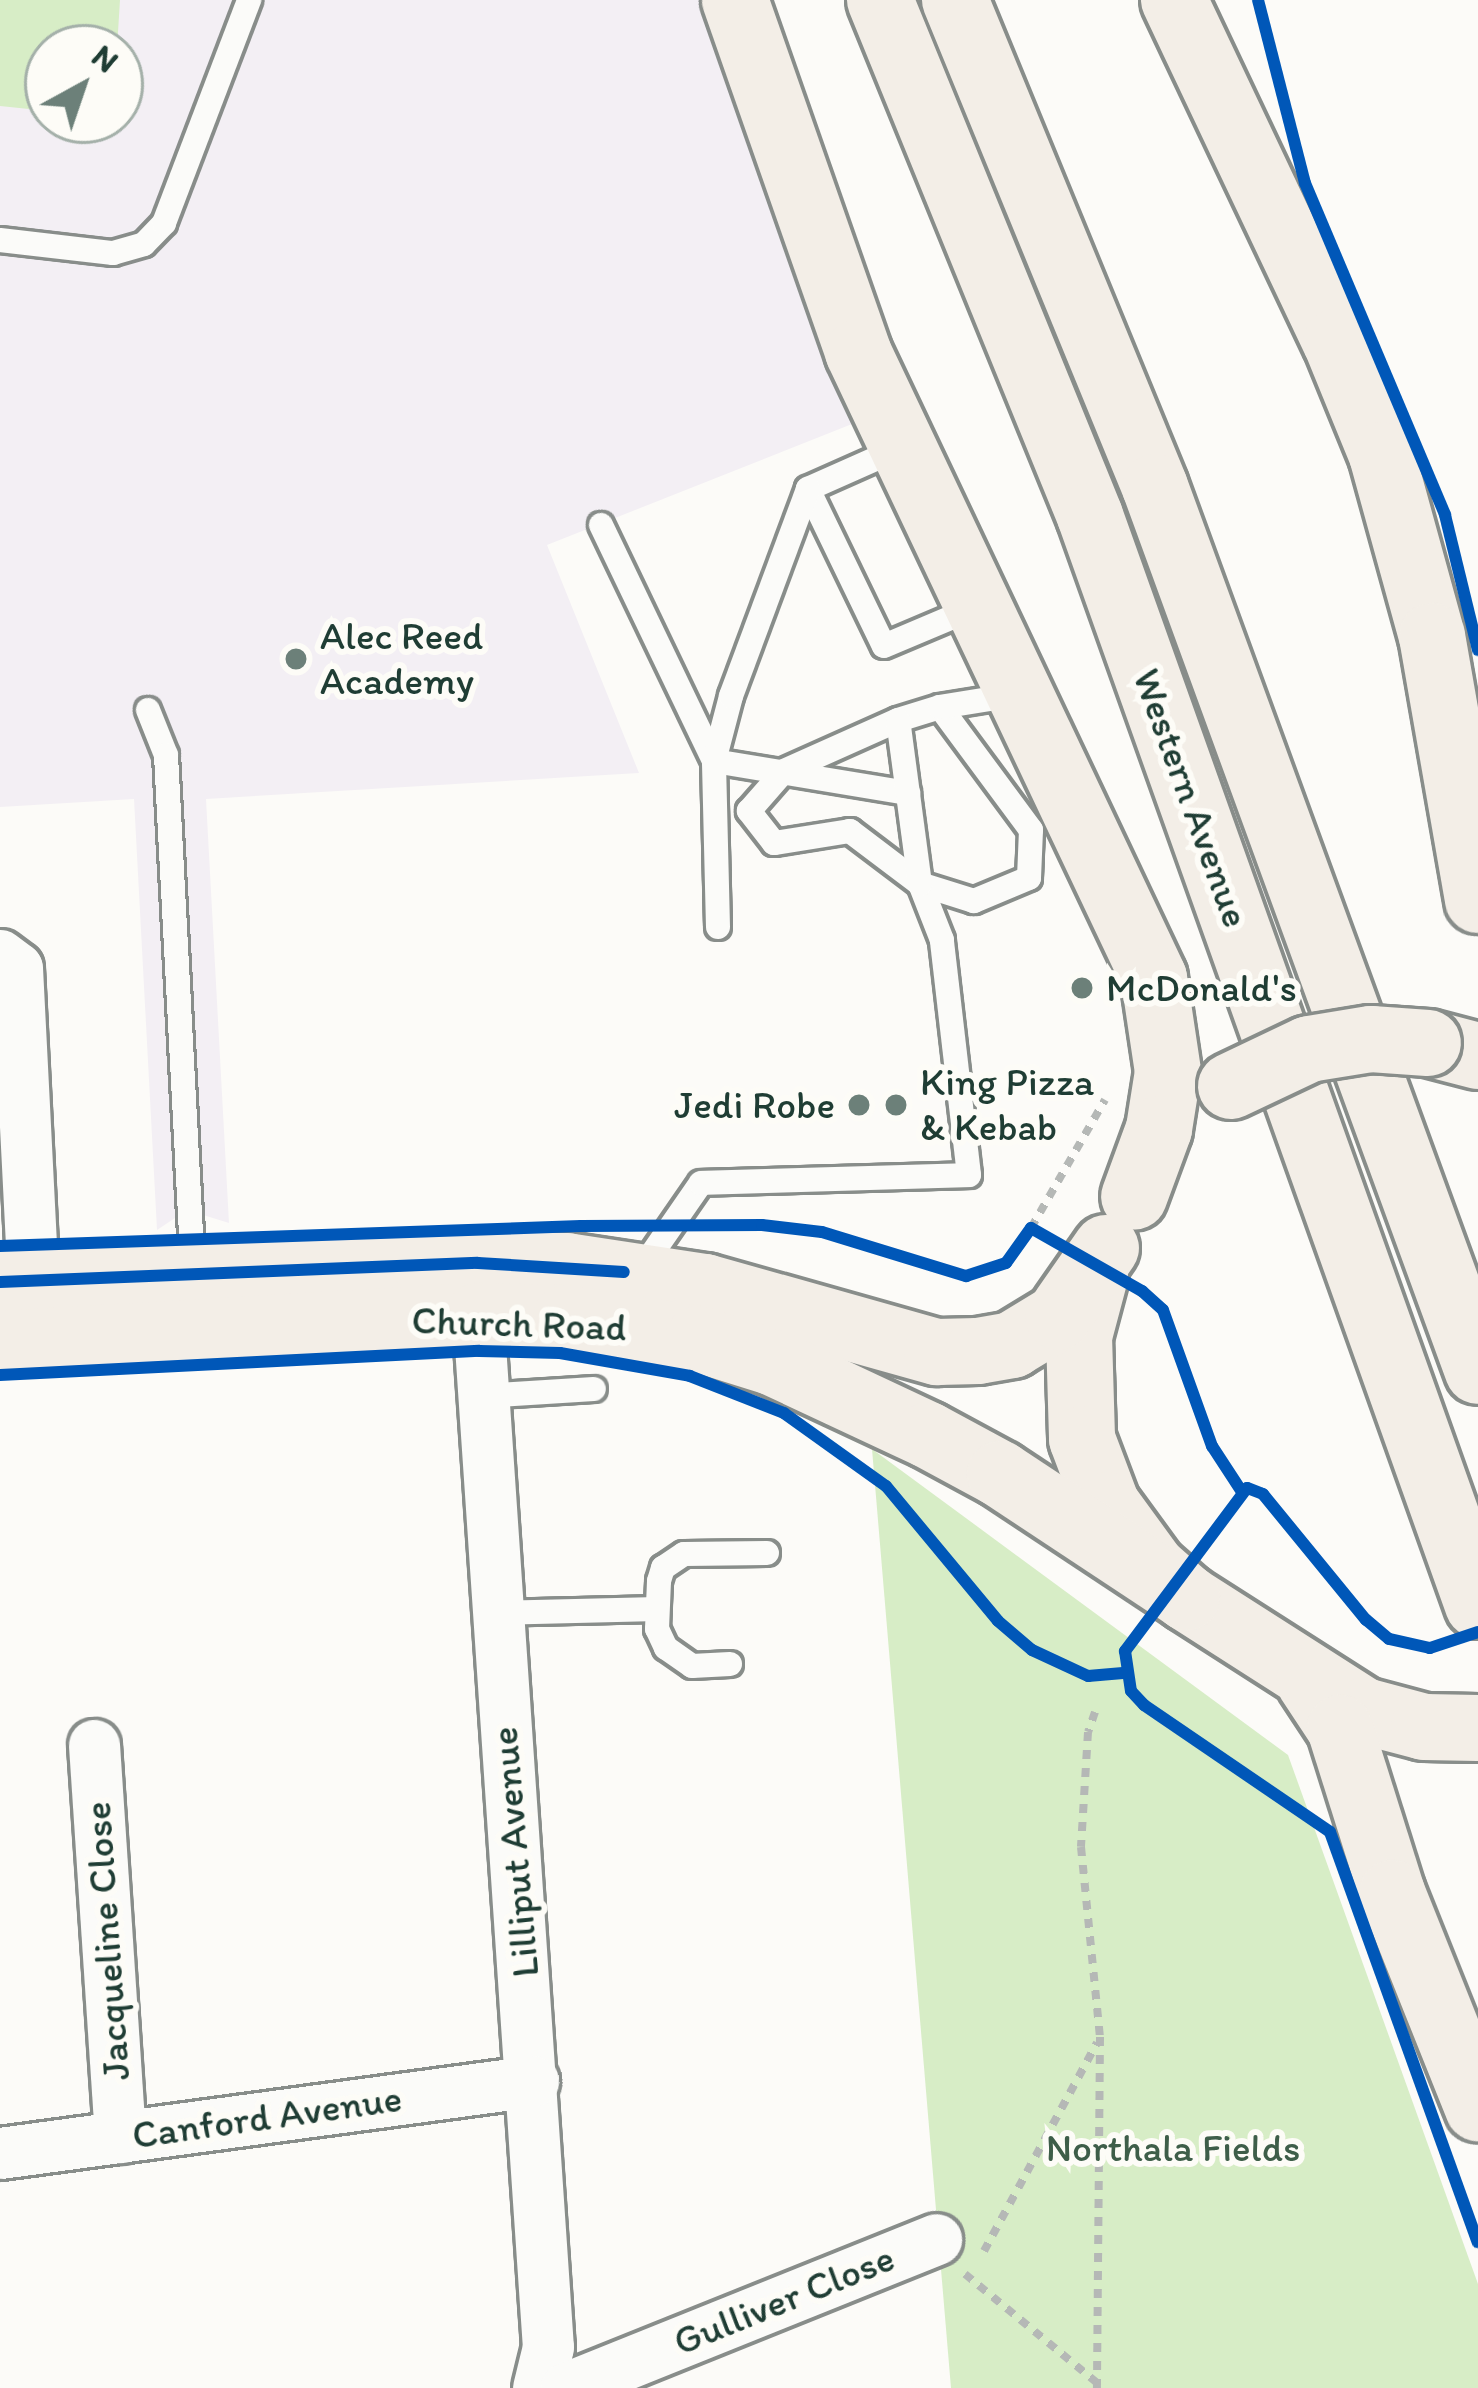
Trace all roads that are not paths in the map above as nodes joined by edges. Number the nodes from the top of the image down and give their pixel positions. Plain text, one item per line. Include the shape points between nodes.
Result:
1 (249, 0) edge
2 (735, 0) edge
3 (880, 0) edge
4 (955, 0) edge
5 (1174, 0) edge
6 (1212, 0) edge
7 (1240, 134) junction
8 (0, 241) edge
9 (902, 447) junction
10 (808, 489) junction
11 (601, 525) dead end
12 (976, 607) junction
13 (1017, 695) junction
14 (940, 707) junction
15 (148, 710) dead end
16 (898, 720) junction
17 (714, 761) junction
18 (784, 772) junction
19 (908, 793) junction
20 (920, 884) junction
21 (1478, 900) edge
22 (718, 927) dead end
23 (0, 955) edge
24 (1453, 1049) edge
25 (1120, 1223) junction
26 (624, 1272) junction
27 (194, 1274) junction
28 (17, 1281) edge
29 (478, 1316) junction
30 (0, 1344) edge
31 (1478, 1371) edge
32 (594, 1389) dead end
33 (482, 1396) junction
34 (767, 1553) dead end
35 (1187, 1598) junction
36 (1478, 1605) edge
37 (656, 1609) junction
38 (496, 1612) junction
39 (730, 1664) dead end
40 (1309, 1681) junction
41 (1471, 1729) edge
42 (94, 1744) dead end
43 (533, 2081) junction
44 (1478, 2108) edge
45 (120, 2137) junction
46 (0, 2152) edge
47 (936, 2239) road end
48 (538, 2388) edge
49 (566, 2388) edge

1 - 8 lane via 164,224 144,244 113,253
2 - 9 highway via 858,352
3 - 36 highway, Western Avenue via 1090,516
4 - 31 highway, Western Avenue via 1155,487
5 - 7 highway
6 - 7 highway
7 - 21 highway via 1382,455 1432,636
9 - 10 lane
9 - 12 highway
10 - 12 lane via 884,646
10 - 17 lane via 730,696
11 - 17 lane
12 - 13 highway
13 - 14 lane
13 - 25 highway via 1154,978 1162,1012 1165,1101
14 - 16 lane
14 - 20 lane via 1031,830 1029,878 974,901
15 - 27 lane via 166,755
16 - 18 lane
16 - 19 lane
17 - 18 lane
17 - 22 lane
18 - 19 lane
18 - 20 lane via 749,811 774,843 850,831
19 - 20 lane
20 - 26 lane via 942,940 968,1174 700,1184 650,1258
23 - 28 street via 17,968
24 - 25 highway, bridge via 1370,1039 1309,1049 1231,1086 1177,1135
25 - 26 highway, Church Road via 1075,1299 1047,1326 978,1351 937,1352
25 - 35 highway via 1078,1336 1082,1438 1127,1536
26 - 27 highway, Church Road via 478,1264
27 - 28 highway, Church Road
29 - 30 highway, Church Road
29 - 33 street, Lilliput Avenue
29 - 35 highway, Church Road via 633,1326 772,1362 1000,1474
32 - 33 lane
33 - 38 street, Lilliput Avenue
34 - 37 lane via 684,1554 664,1568
35 - 40 highway
37 - 38 lane
37 - 39 lane via 657,1629 676,1659
38 - 43 street, Lilliput Avenue
40 - 41 highway via 1394,1722
40 - 44 highway via 1340,1728 1392,1893
42 - 45 street, Jacqueline Close
43 - 45 street, Canford Avenue
43 - 48 street, Lilliput Avenue via 548,2347
45 - 46 street, Canford Avenue
47 - 49 street, Gulliver Close

